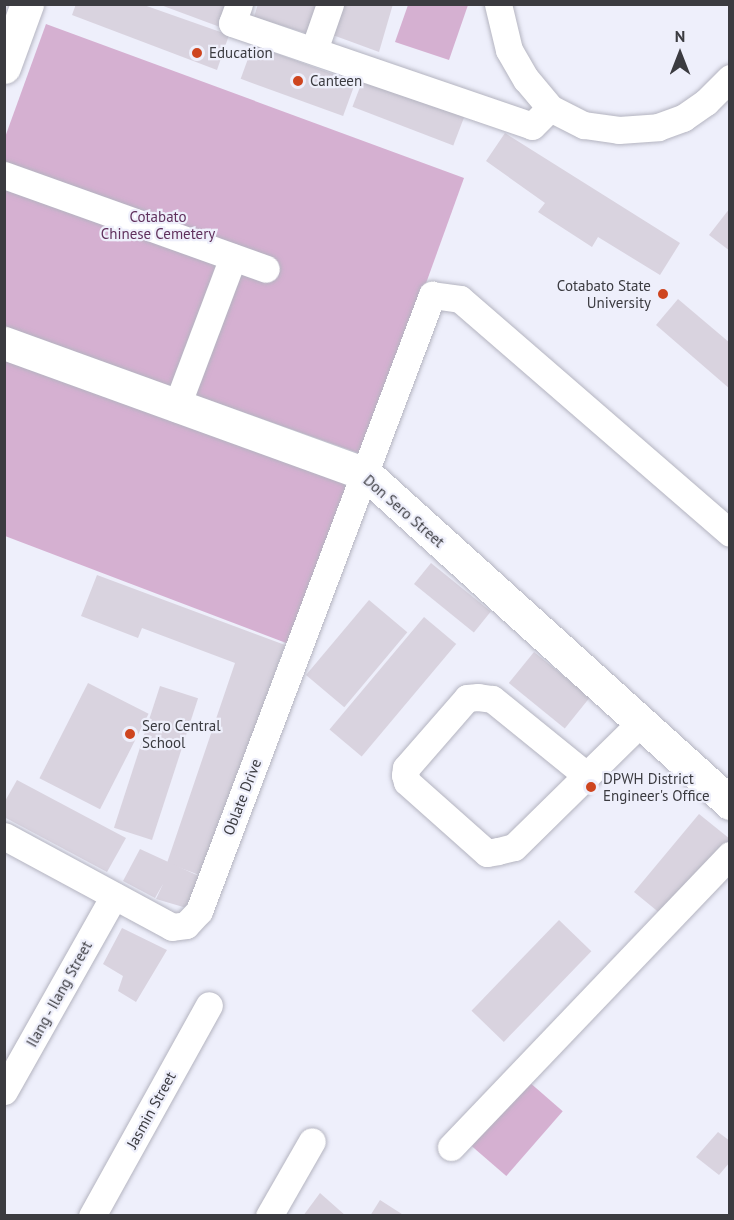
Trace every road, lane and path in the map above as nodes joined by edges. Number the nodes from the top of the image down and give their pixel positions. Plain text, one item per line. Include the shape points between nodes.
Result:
1 (27, 4) edge
2 (239, 4) edge
3 (330, 4) edge
4 (498, 4) edge
5 (314, 50) junction
6 (4, 67) edge
7 (729, 78) edge
8 (550, 108) junction
9 (4, 175) edge
10 (233, 257) junction
11 (266, 269) dead end
12 (4, 343) edge
13 (176, 408) junction
14 (366, 474) junction
15 (729, 533) edge
16 (640, 723) junction
17 (586, 775) junction
18 (729, 803) edge
19 (4, 836) edge
20 (729, 855) edge
21 (114, 897) junction
22 (209, 1005) dead end
23 (4, 1091) edge
24 (312, 1141) dead end
25 (451, 1148) dead end
26 (92, 1215) edge
27 (269, 1215) edge

1 - 6 main road
2 - 5 street via 232,23
3 - 5 street
4 - 8 street via 509,50
5 - 8 street via 532,126
7 - 8 street via 706,102 683,118 658,127 620,130 584,125
9 - 10 street
10 - 11 street
10 - 13 street
12 - 13 main road, Don Sero Street
13 - 14 main road, Don Sero Street
14 - 15 street, Oblate Drive via 432,295 460,299
14 - 16 main road, Don Sero Street
14 - 21 street, Oblate Drive via 199,911 186,925 172,927
16 - 17 street
16 - 18 main road, Don Sero Street
17 - 17 street via 492,699 478,697 467,698 406,768 405,775 407,782 487,853 514,847
19 - 21 street, Oblate Drive
20 - 25 street
21 - 23 street, Ilang - Ilang Street
22 - 26 street, Jasmin Street
24 - 27 street

